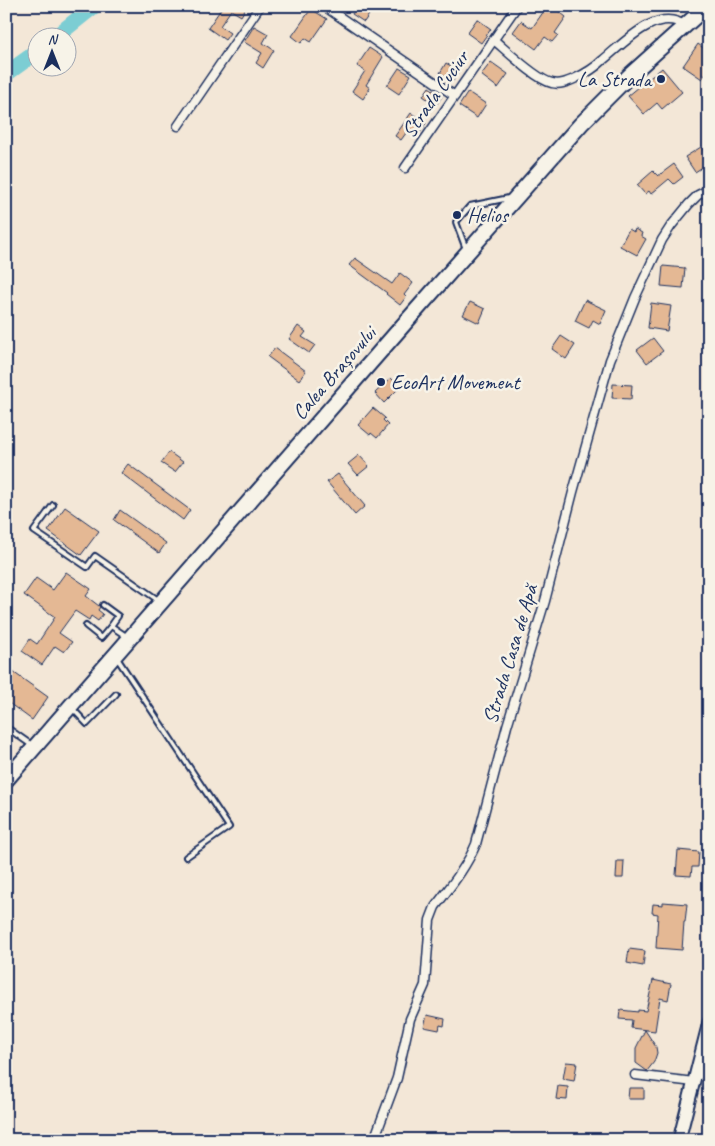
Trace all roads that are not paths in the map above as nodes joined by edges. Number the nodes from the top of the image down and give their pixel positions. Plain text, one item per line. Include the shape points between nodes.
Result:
1 (260, 6) edge
2 (324, 6) edge
3 (517, 6) edge
4 (707, 6) edge
5 (685, 26) junction
6 (494, 40) junction
7 (455, 96) junction
8 (178, 126) dead end
9 (405, 168) dead end
10 (709, 191) edge
11 (516, 197) junction
12 (467, 252) junction
13 (53, 505) dead end
14 (162, 602) junction
15 (103, 605) dead end
16 (86, 626) dead end
17 (111, 626) junction
18 (130, 639) junction
19 (116, 656) junction
20 (116, 694) dead end
21 (71, 707) junction
22 (6, 727) edge
23 (35, 747) junction
24 (6, 780) edge
25 (186, 857) dead end
26 (709, 1022) edge
27 (706, 1045) edge
28 (635, 1075) dead end
29 (709, 1075) edge
30 (695, 1078) junction
31 (374, 1140) edge
32 (679, 1140) edge

1 - 8 street
2 - 7 street
3 - 6 street, Strada Cuciur
4 - 5 highway, Calea Brașovului
5 - 6 street, Strada Cuciur via 669,19 647,26 588,72 558,84 546,82
5 - 11 highway, Calea Brașovului via 581,124
6 - 7 street, Strada Cuciur
7 - 9 street, Strada Cuciur
10 - 31 street, Strada Casa de Apă via 689,204 662,240 610,360 476,844 432,914 425,985 410,1019 397,1078
11 - 12 highway, Calea Brașovului
11 - 12 lane via 470,206 456,222
12 - 14 highway, Calea Brașovului
13 - 14 lane via 34,531 87,567 95,556
14 - 18 highway, Calea Brașovului
15 - 17 lane via 118,616
16 - 17 lane via 101,638
17 - 18 lane
18 - 19 highway, Calea Brașovului
19 - 21 highway, Calea Brașovului
19 - 25 lane via 229,827
20 - 21 lane via 87,724
21 - 23 highway, Calea Brașovului
22 - 23 lane
23 - 24 highway, Calea Brașovului
26 - 27 main road
27 - 30 main road
28 - 30 street
29 - 30 street
30 - 32 main road

